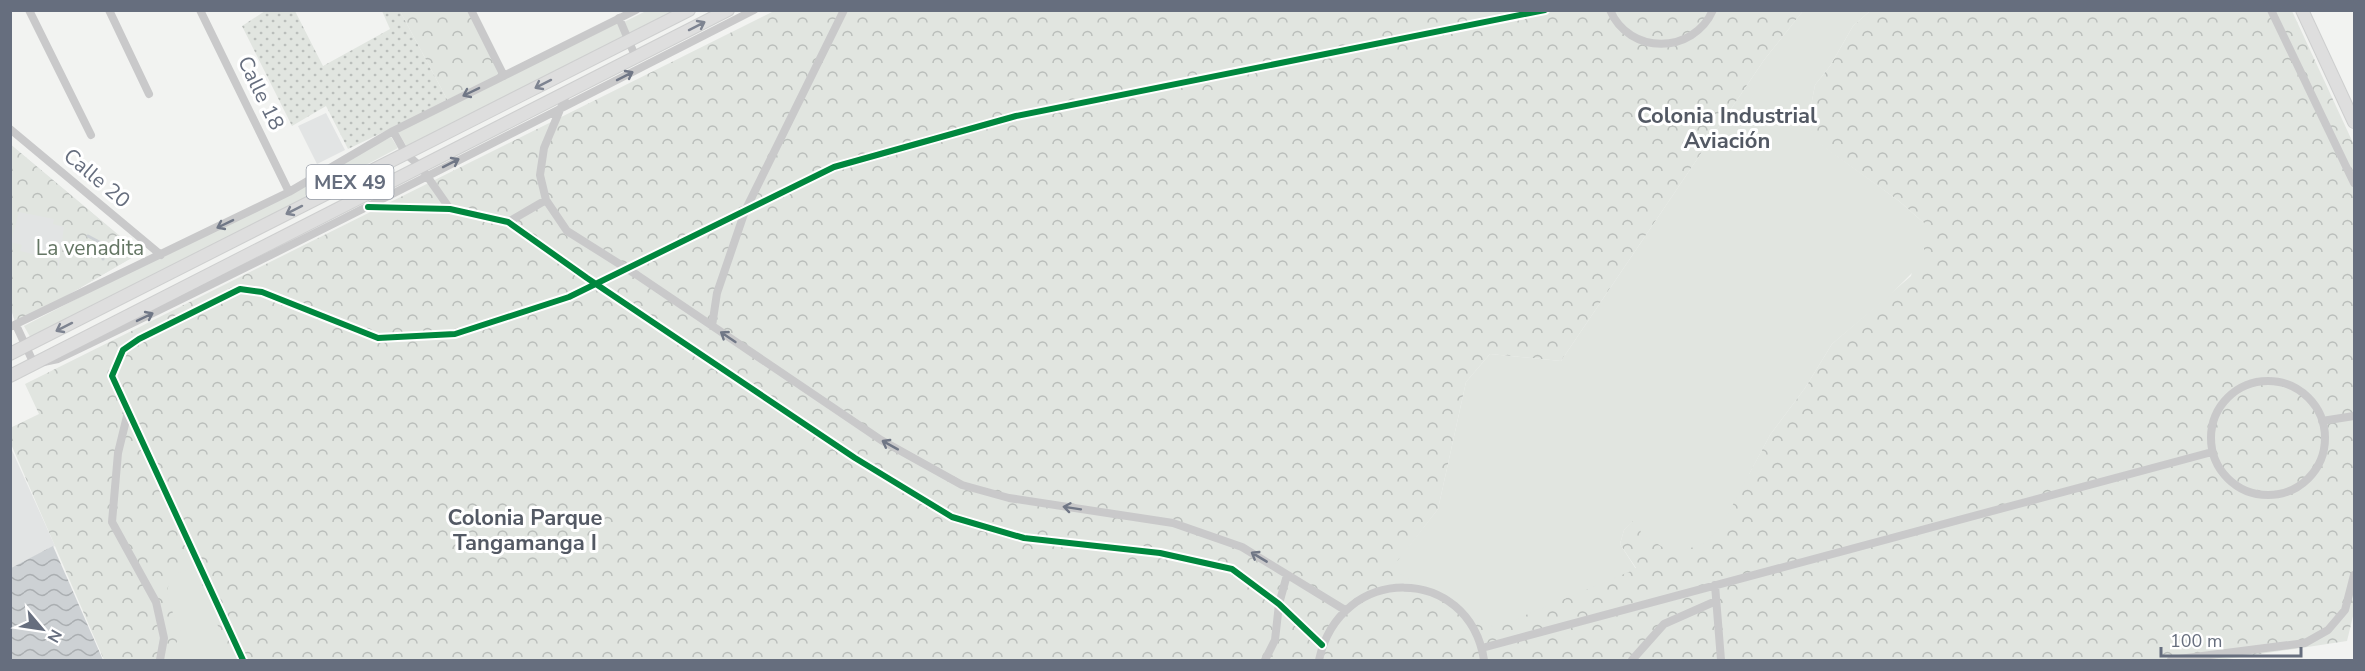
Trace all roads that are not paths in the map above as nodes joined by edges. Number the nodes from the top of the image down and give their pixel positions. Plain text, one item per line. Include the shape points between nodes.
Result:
1 (29, 10) edge
2 (109, 10) edge
3 (200, 10) edge
4 (636, 10) edge
5 (689, 10) edge
6 (728, 10) edge
7 (754, 10) edge
8 (844, 10) edge
9 (1545, 10) edge
10 (1610, 10) edge
11 (1713, 10) edge
12 (2271, 10) edge
13 (2302, 10) edge
14 (475, 12) edge
15 (619, 18) junction
16 (628, 41) junction
17 (636, 58) junction
18 (504, 76) junction
19 (567, 92) junction
20 (150, 94) dead end
21 (558, 109) junction
22 (2355, 122) edge
23 (10, 129) edge
24 (393, 131) junction
25 (91, 135) dead end
26 (406, 154) junction
27 (423, 171) junction
28 (2355, 183) edge
29 (289, 192) junction
30 (546, 201) junction
31 (368, 207) junction
32 (450, 209) junction
33 (745, 211) junction
34 (333, 218) junction
35 (508, 222) junction
36 (161, 255) junction
37 (627, 269) junction
38 (594, 283) junction
39 (13, 326) edge
40 (712, 326) junction
41 (27, 346) junction
42 (10, 354) edge
43 (34, 364) junction
44 (10, 376) edge
45 (128, 412) junction
46 (2355, 417) edge
47 (2322, 421) junction
48 (2212, 452) junction
49 (1287, 575) junction
50 (2355, 575) edge
51 (1715, 585) junction
52 (1716, 601) junction
53 (1279, 604) junction
54 (1345, 610) junction
55 (1322, 645) junction
56 (1482, 648) junction
57 (160, 660) edge
58 (243, 660) edge
59 (1265, 660) edge
60 (1319, 660) edge
61 (1484, 660) edge
62 (1632, 660) edge
63 (1721, 660) edge
64 (2171, 660) edge

1 - 25 street
2 - 20 street
3 - 29 street, Calle 18
4 - 15 street
5 - 16 main road, MEX 49
17 -> 6 main road, MEX 49
21 -> 7 street
8 - 33 street
9 - 33 street via 1016,116 834,167
10 - 11 street via 1624,31 1653,44 1686,39 1701,28
12 - 28 street
13 - 22 main road
14 - 18 street
15 - 16 street
15 - 18 street
16 - 17 street
16 -> 26 main road, MEX 49
17 - 19 main road, MEX 49
18 -> 24 street
19 - 21 street
19 - 27 main road, MEX 49
27 -> 21 street
21 - 30 street via 544,148 540,175
23 - 36 street, Calle 20
24 - 26 street
24 - 29 street
26 - 27 street
26 -> 41 main road, MEX 49
27 - 31 street
27 - 32 street
27 - 34 main road, MEX 49
29 -> 36 street
30 - 35 street
30 - 37 street via 567,231
31 - 32 street
31 - 34 street
32 - 35 street
33 - 37 street
33 - 40 street via 717,293
43 -> 34 main road, MEX 49
35 - 38 street
36 - 39 street
37 - 38 street
37 - 40 street
38 - 45 street via 569,297 455,334 378,338 262,292 240,289 139,339 123,351 112,376
38 - 53 street via 855,458 952,517 1024,538 1160,553 1232,569
39 - 41 street
49 -> 40 street via 1242,547 1173,523 1009,498 962,485 881,440
41 - 42 main road, MEX 49
41 - 43 street
43 - 44 main road, MEX 49
45 - 57 street via 118,453 112,522 156,602 164,638
45 - 58 street
46 - 47 street
47 - 48 street via 2308,397 2291,386 2265,381 2245,386 2229,397 2217,413 2211,432
47 - 48 street via 2324,452 2311,476 2295,489 2277,495 2257,495 2238,487 2223,474
48 - 51 street
49 - 53 street
49 - 54 street
50 - 64 street via 2345,610 2328,630 2305,643
51 - 52 street
51 - 56 street
52 - 62 street via 1664,624
52 - 63 street
53 - 55 street
53 - 59 street via 1275,640
54 - 55 street
54 - 56 street via 1382,590 1404,587 1426,591 1463,614
55 - 60 street
56 - 61 street

